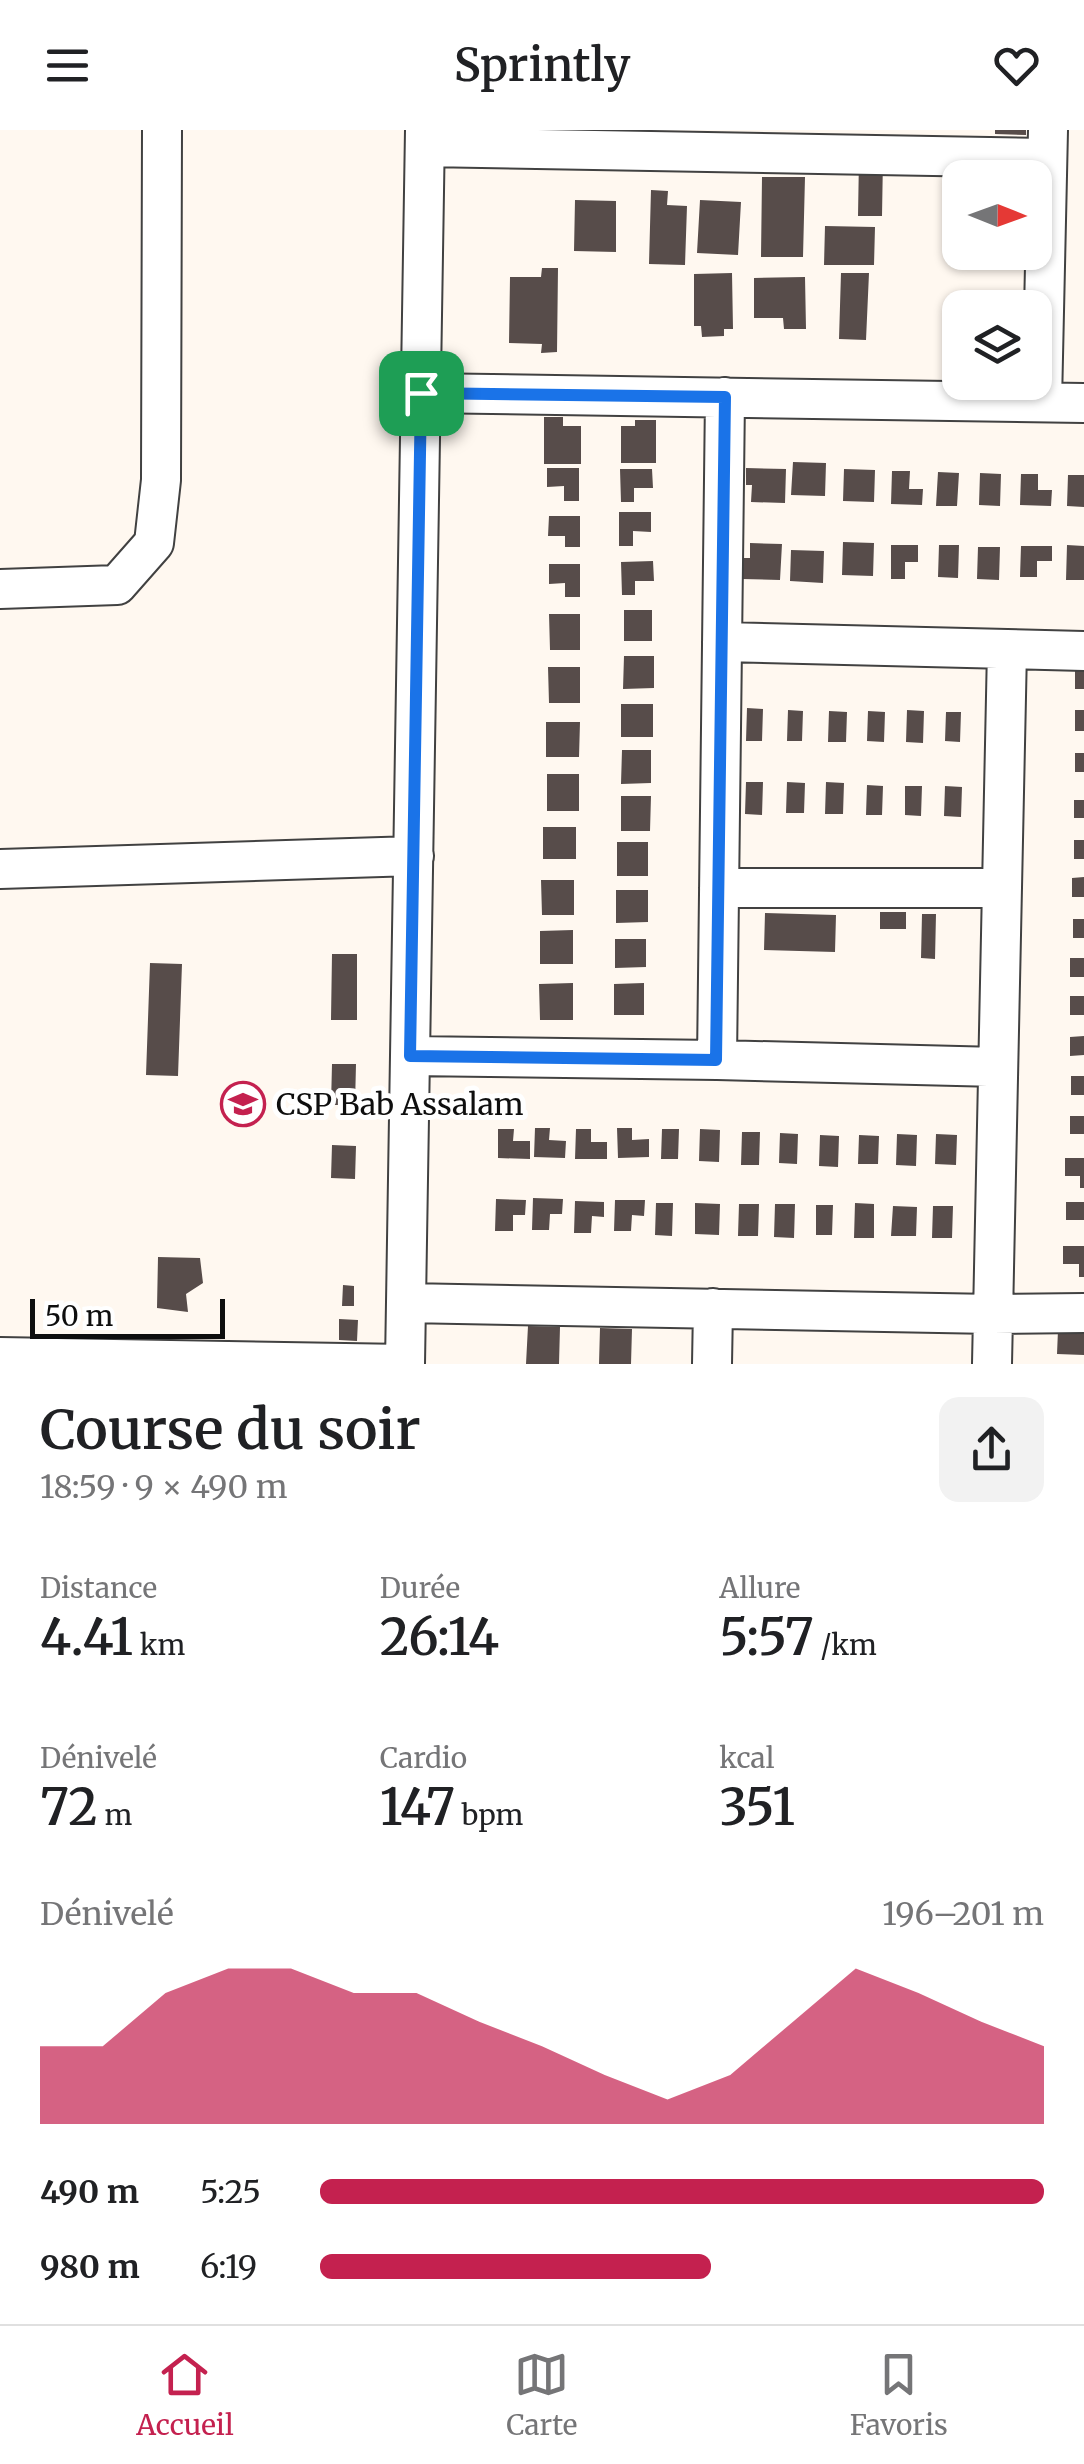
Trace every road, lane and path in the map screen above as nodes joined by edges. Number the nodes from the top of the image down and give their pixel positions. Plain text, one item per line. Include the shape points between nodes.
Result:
1 (162, 130) edge
2 (425, 138) edge
3 (1047, 144) edge
4 (421, 393) junction
5 (725, 397) junction
6 (1042, 402) junction
7 (1084, 403) edge
8 (0, 589) edge
9 (722, 642) junction
10 (1007, 649) junction
11 (1084, 651) edge
12 (414, 856) junction
13 (0, 869) edge
14 (719, 888) junction
15 (1002, 888) junction
16 (410, 1056) junction
17 (716, 1060) junction
18 (998, 1068) junction
19 (406, 1302) junction
20 (713, 1308) junction
21 (1084, 1313) edge
22 (993, 1314) junction
23 (0, 1357) edge
24 (139, 1362) edge
25 (405, 1364) edge
26 (712, 1364) edge
27 (992, 1364) edge

1 - 8 street via 161,480 154,543 117,584
2 - 3 street
2 - 4 street
3 - 6 street
4 - 5 street
4 - 12 street
5 - 6 street
5 - 9 street
6 - 7 street
9 - 10 street
9 - 14 street
10 - 11 street
10 - 15 street
12 - 13 street
12 - 16 street
14 - 15 street
14 - 17 street
15 - 18 street
16 - 17 street
16 - 19 street
17 - 18 street
18 - 22 street
19 - 20 street
19 - 25 street
20 - 22 street
20 - 26 street
21 - 22 street
22 - 27 street
23 - 24 street
24 - 25 street

